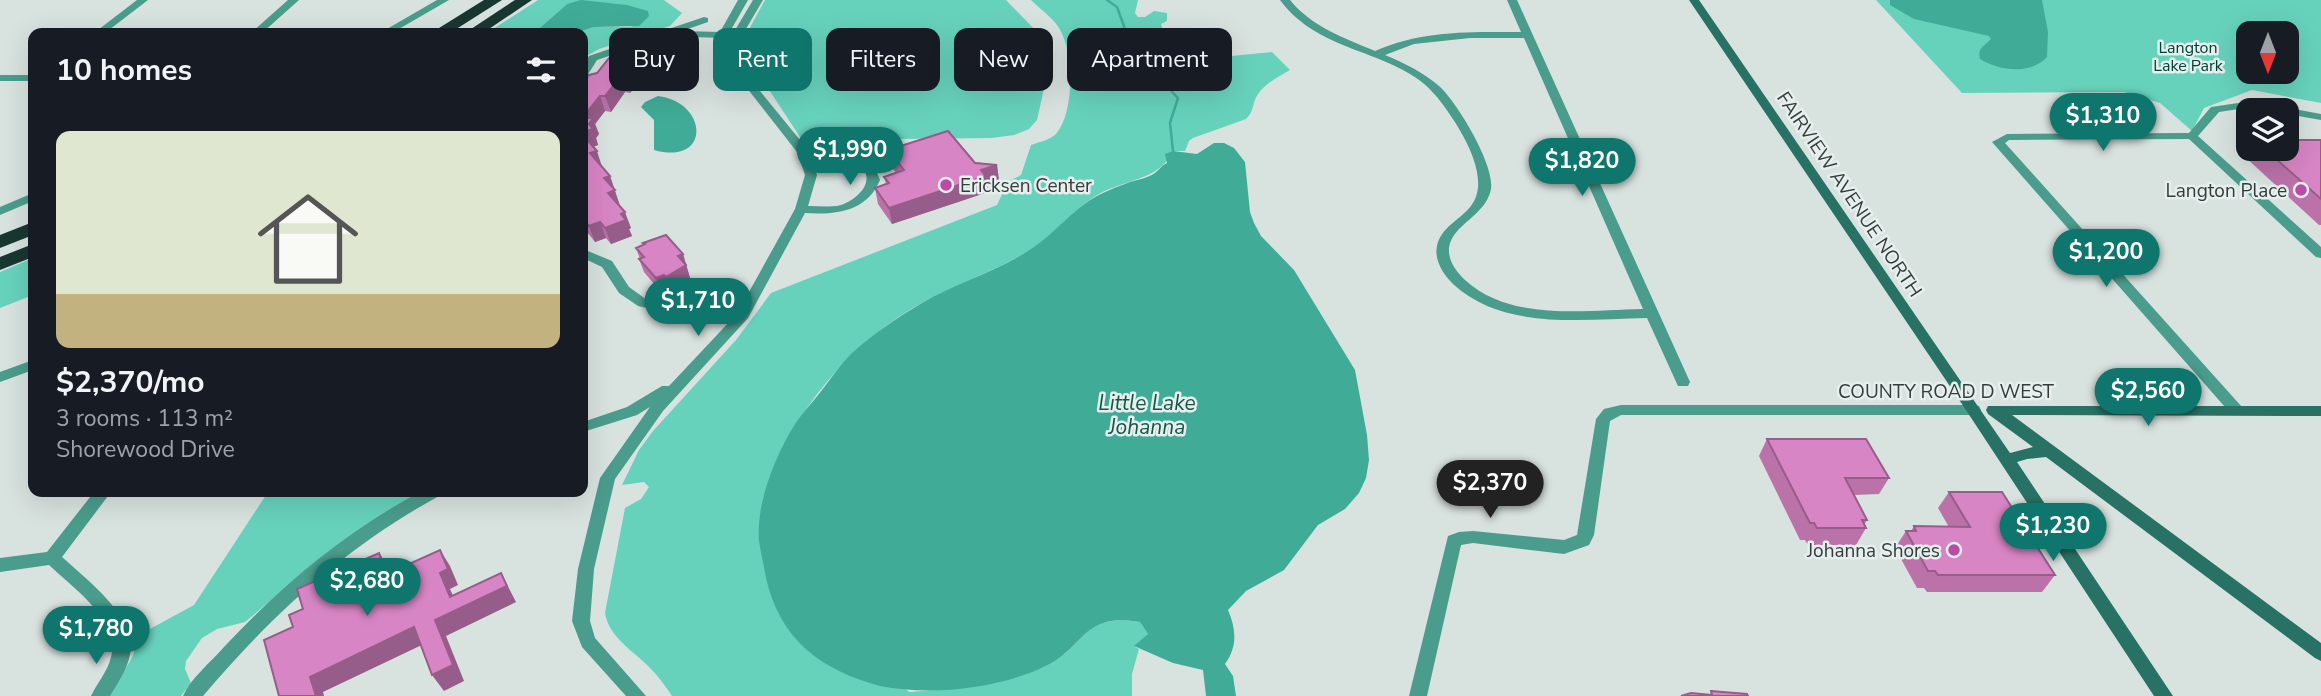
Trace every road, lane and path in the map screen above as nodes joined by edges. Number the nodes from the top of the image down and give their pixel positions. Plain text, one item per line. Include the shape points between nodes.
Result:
1 (143, 0) edge
2 (295, 0) edge
3 (444, 0) edge
4 (495, 0) edge
5 (525, 0) edge
6 (743, 0) edge
7 (758, 0) edge
8 (1285, 0) edge
9 (1512, 0) edge
10 (1694, 0) edge
11 (704, 20) dead end
12 (106, 28) edge
13 (262, 28) edge
14 (394, 28) edge
15 (447, 28) edge
16 (481, 28) edge
17 (679, 28) edge
18 (732, 28) edge
19 (736, 28) edge
20 (1528, 35) junction
21 (609, 52) edge
22 (1377, 54) junction
23 (588, 66) edge
24 (0, 78) edge
25 (28, 78) edge
26 (754, 91) edge
27 (2236, 106) edge
28 (2299, 113) edge
29 (2304, 114) junction
30 (2321, 117) edge
31 (2321, 124) edge
32 (2192, 136) junction
33 (875, 143) dead end
34 (28, 199) edge
35 (801, 209) junction
36 (0, 211) edge
37 (28, 230) edge
38 (0, 242) edge
39 (28, 252) edge
40 (2321, 254) edge
41 (588, 255) edge
42 (0, 264) edge
43 (1651, 313) junction
44 (743, 315) junction
45 (28, 367) edge
46 (0, 377) edge
47 (1683, 382) dead end
48 (679, 383) junction
49 (1974, 410) junction
50 (1994, 410) junction
51 (632, 411) junction
52 (2237, 411) junction
53 (2321, 411) edge
54 (645, 423) junction
55 (588, 425) edge
56 (2049, 451) junction
57 (2007, 460) junction
58 (99, 497) edge
59 (425, 497) edge
60 (52, 558) junction
61 (0, 565) edge
62 (2318, 649) edge
63 (100, 696) edge
64 (192, 696) edge
65 (637, 696) edge
66 (1418, 696) edge
67 (2164, 696) edge

1 - 12 street
2 - 13 street
3 - 14 street
4 - 15 highway
5 - 16 highway
6 - 18 street
7 - 19 street
8 - 22 street via 1314,27
9 - 20 street
10 - 49 street, FAIRVIEW AVENUE NORTH
11 - 17 street
20 - 22 street via 1431,37 1395,44
20 - 43 street
21 - 23 street via 593,58
22 - 43 street via 1430,84 1483,162 1483,195 1444,242 1444,261 1457,282 1488,302 1527,313
24 - 25 street
26 - 35 street via 808,163 811,175
27 - 32 street via 2215,109
28 - 29 street
29 - 30 street
29 - 31 street
32 - 40 street
32 - 52 street via 1999,139
33 - 35 street via 870,170 873,184 864,197 852,207 835,211
34 - 36 street
35 - 44 street
37 - 38 highway
39 - 42 highway
41 - 44 street via 607,264 624,290 643,303
43 - 47 street
44 - 48 street
45 - 46 street
48 - 51 street
48 - 54 street
49 - 50 street, COUNTY ROAD D WEST
49 - 57 street, FAIRVIEW AVENUE NORTH
49 - 66 street, COUNTY ROAD D WEST via 1613,411 1603,419 1583,540 1564,547 1473,537 1454,541
50 - 52 street, COUNTY ROAD D WEST
50 - 56 street
51 - 54 street
51 - 55 street
52 - 53 street, COUNTY ROAD D WEST
54 - 65 street via 608,478 586,569 581,621 588,642
56 - 57 street
56 - 62 street
57 - 67 street, FAIRVIEW AVENUE NORTH
58 - 60 street
59 - 64 street via 351,541 282,598
60 - 61 street
60 - 63 street via 114,617 123,633 114,675

